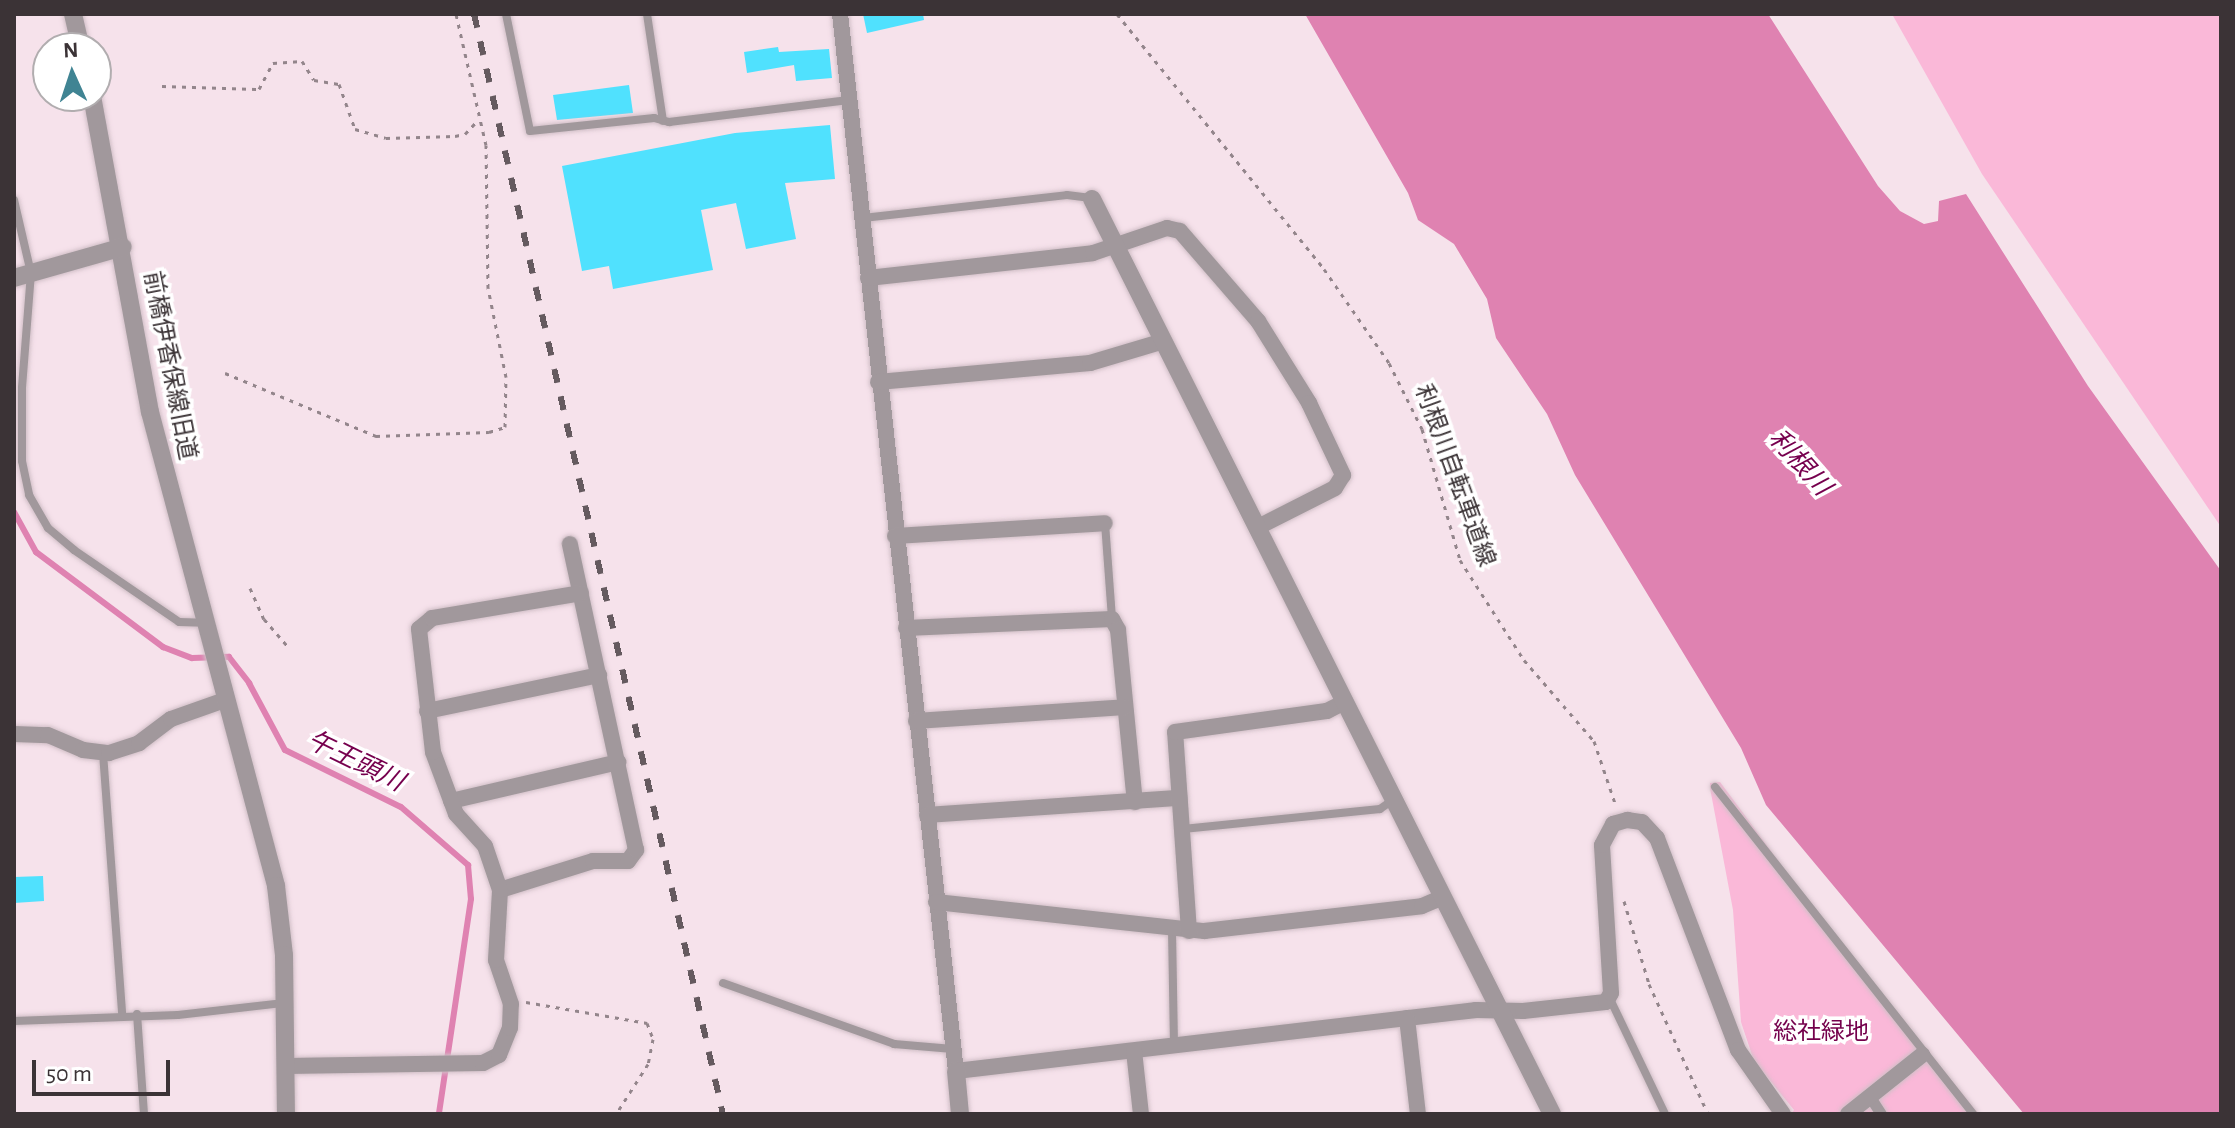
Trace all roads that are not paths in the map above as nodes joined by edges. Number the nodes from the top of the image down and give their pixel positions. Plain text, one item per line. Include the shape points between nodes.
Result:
1 (506, 14) edge
2 (647, 14) edge
3 (840, 14) edge
4 (847, 100) junction
5 (95, 112) edge
6 (663, 121) junction
7 (1092, 199) joint
8 (14, 200) edge
9 (862, 218) junction
10 (123, 247) junction
11 (1118, 249) junction
12 (23, 275) edge
13 (868, 278) junction
14 (1164, 341) junction
15 (878, 382) junction
16 (1105, 523) joint
17 (1258, 527) junction
18 (895, 536) junction
19 (570, 544) dead end
20 (581, 593) junction
21 (1112, 619) junction
22 (204, 623) junction
23 (906, 628) junction
24 (599, 675) junction
25 (225, 700) junction
26 (1345, 702) junction
27 (1125, 707) junction
28 (427, 711) junction
29 (916, 721) junction
30 (14, 734) edge
31 (103, 753) junction
32 (619, 762) junction
33 (1715, 787) dead end
34 (1179, 798) junction
35 (1394, 800) junction
36 (451, 801) junction
37 (1135, 802) junction
38 (927, 815) junction
39 (1182, 829) junction
40 (500, 890) junction
41 (1443, 897) junction
42 (936, 902) junction
43 (1181, 931) junction
44 (723, 983) dead end
45 (1610, 999) junction
46 (286, 1003) junction
47 (1500, 1010) junction
48 (122, 1014) junction
49 (137, 1014) junction
50 (1407, 1018) junction
51 (14, 1021) edge
52 (1174, 1047) junction
53 (953, 1049) junction
54 (1134, 1051) junction
55 (1922, 1055) junction
56 (286, 1066) junction
57 (956, 1071) junction
58 (1870, 1097) junction
59 (144, 1114) edge
60 (286, 1114) edge
61 (960, 1114) edge
62 (1141, 1114) edge
63 (1418, 1114) edge
64 (1552, 1114) edge
65 (1665, 1114) edge
66 (1783, 1114) edge
67 (1848, 1114) edge
68 (1881, 1114) edge
69 (1973, 1114) edge

1 - 6 lane via 530,131
2 - 6 lane
3 - 4 street
4 - 6 lane
4 - 9 street
5 - 10 street, 前橋伊香保線旧道
7 - 9 lane via 1067,195
7 - 11 street
8 - 12 lane
9 - 13 street
10 - 12 street
10 - 22 street, 前橋伊香保線旧道 via 150,412
11 - 13 street
11 - 14 street
11 - 17 street via 1167,228 1187,236 1258,321 1309,403 1342,480
12 - 22 lane via 22,461 36,511 59,539 160,611 187,624
13 - 15 street
14 - 15 street via 1090,363
14 - 17 street
15 - 18 street
16 - 18 street
16 - 21 lane
17 - 26 street
18 - 23 street
19 - 20 street
20 - 24 street
20 - 28 street via 422,622
21 - 23 street
21 - 27 street via 1118,630
22 - 25 street, 前橋伊香保線旧道
23 - 29 street
24 - 28 street
24 - 32 street
25 - 31 street via 171,719 127,749
25 - 46 street via 276,886
26 - 34 street via 1327,711 1178,729
26 - 35 street
27 - 29 street
27 - 37 street
28 - 36 street via 433,752
29 - 38 street
30 - 31 street via 48,735
31 - 48 lane
32 - 36 street
32 - 40 street via 637,846 631,858 593,861
33 - 55 lane
34 - 37 street
34 - 39 street
35 - 39 lane via 1380,809
35 - 41 street
36 - 40 street via 485,846
37 - 38 street
38 - 42 street
39 - 43 street
40 - 56 street via 496,960 511,1016 507,1038 494,1060
41 - 43 street via 1422,906
41 - 47 street
42 - 43 street
42 - 53 street
43 - 52 lane
44 - 53 lane via 894,1044
45 - 47 street
45 - 65 lane
45 - 66 street via 1602,845 1613,824 1636,821 1657,838 1738,1050
46 - 49 lane
46 - 56 street
47 - 50 street
47 - 64 street
48 - 49 lane
48 - 51 lane
49 - 59 lane
50 - 52 street
50 - 63 street
52 - 54 street
53 - 57 street
54 - 57 street
54 - 62 street
55 - 58 street
55 - 69 lane
56 - 60 street
57 - 61 street
58 - 67 street
58 - 68 street

